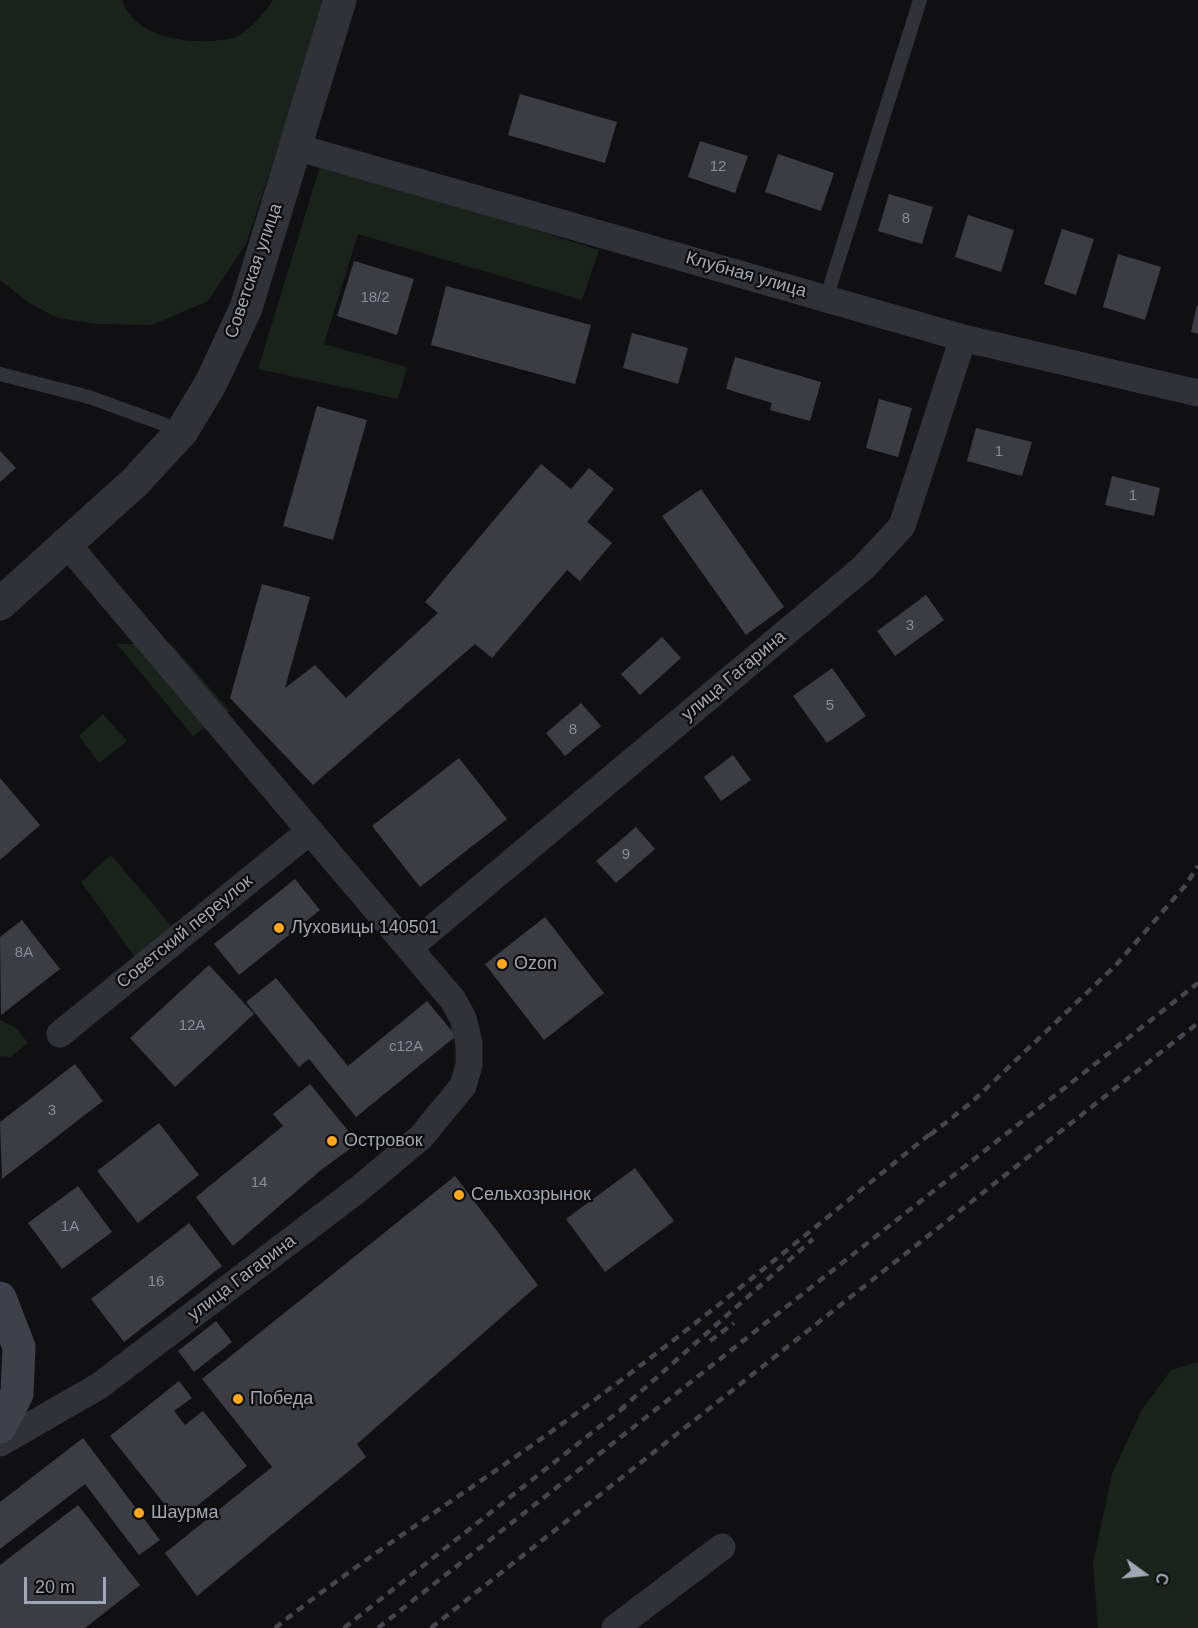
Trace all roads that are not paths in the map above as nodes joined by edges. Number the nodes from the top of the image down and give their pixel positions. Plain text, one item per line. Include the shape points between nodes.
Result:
1 (340, 0) edge
2 (920, 0) edge
3 (296, 147) junction
4 (826, 298) junction
5 (963, 338) junction
6 (0, 374) edge
7 (1198, 393) edge
8 (182, 431) junction
9 (67, 544) junction
10 (0, 604) edge
11 (310, 831) junction
12 (409, 948) junction
13 (60, 1034) dead end
14 (0, 1298) edge
15 (0, 1427) edge
16 (0, 1443) edge
17 (722, 1547) dead end
18 (615, 1628) edge

1 - 3 street, Советская улица
2 - 4 lane
3 - 4 street, Клубная улица
3 - 8 street, Советская улица via 246,309 211,383
4 - 5 street, Клубная улица
5 - 7 street, Клубная улица
5 - 12 street, улица Гагарина via 902,526 863,568
6 - 8 lane via 88,397
8 - 9 street, Советская улица via 135,482
9 - 10 street, Советская улица
9 - 11 street
11 - 12 street
11 - 13 street, Советский переулок
12 - 16 street, улица Гагарина via 453,1000 463,1018 469,1054 463,1086 420,1137 360,1188 99,1386
14 - 15 main road via 19,1347 17,1394
17 - 18 street

